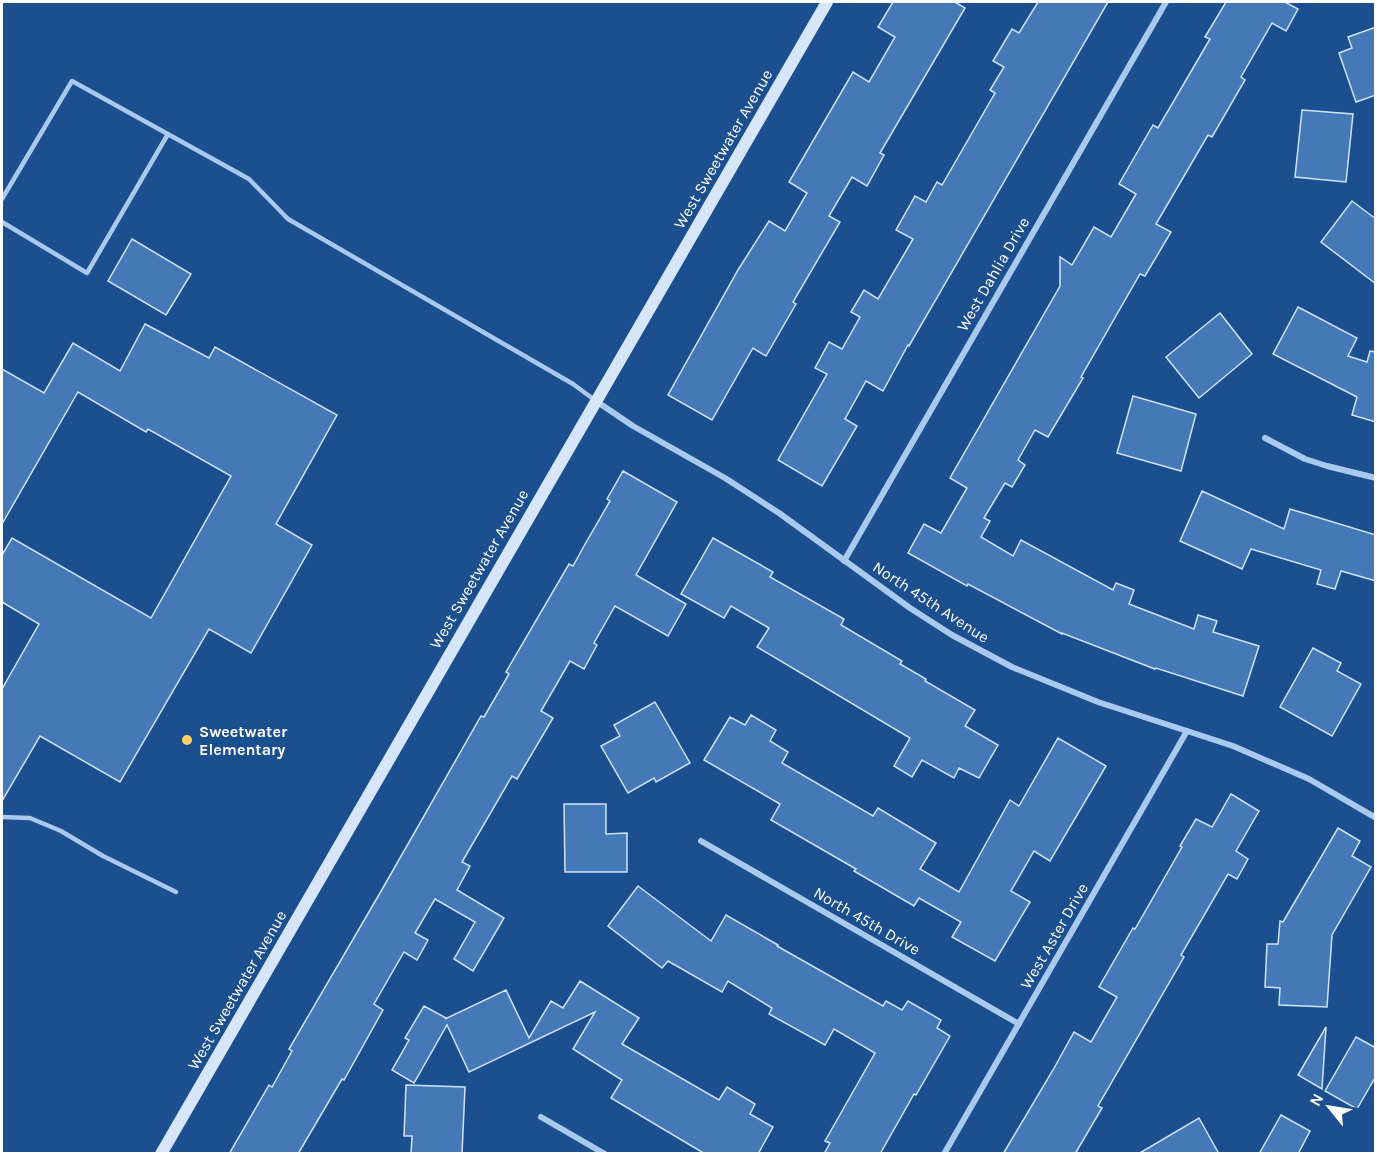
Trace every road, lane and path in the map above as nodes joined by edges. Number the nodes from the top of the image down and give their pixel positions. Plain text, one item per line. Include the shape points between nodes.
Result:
1 (827, 2) edge
2 (1166, 2) edge
3 (168, 134) junction
4 (2, 199) edge
5 (2, 222) edge
6 (596, 400) junction
7 (1265, 438) dead end
8 (1376, 478) edge
9 (844, 561) junction
10 (1187, 731) junction
11 (2, 817) edge
12 (1376, 818) edge
13 (701, 841) dead end
14 (176, 892) dead end
15 (1019, 1024) junction
16 (541, 1117) dead end
17 (161, 1154) edge
18 (605, 1154) edge
19 (944, 1154) edge

1 - 6 street, West Sweetwater Avenue
2 - 9 street, West Dahlia Drive
3 - 4 lane via 72,81
3 - 5 lane via 87,273
3 - 6 lane via 249,179 288,219
6 - 9 street, North 45th Avenue via 779,513
6 - 17 street, West Sweetwater Avenue
7 - 8 street via 1305,459
9 - 10 street, North 45th Avenue via 952,635 1012,668
10 - 12 street, North 45th Avenue via 1309,779
10 - 15 street, West Aster Drive
11 - 14 lane via 30,818 61,831
13 - 15 street, North 45th Drive
15 - 19 street, West Aster Drive
16 - 18 street

